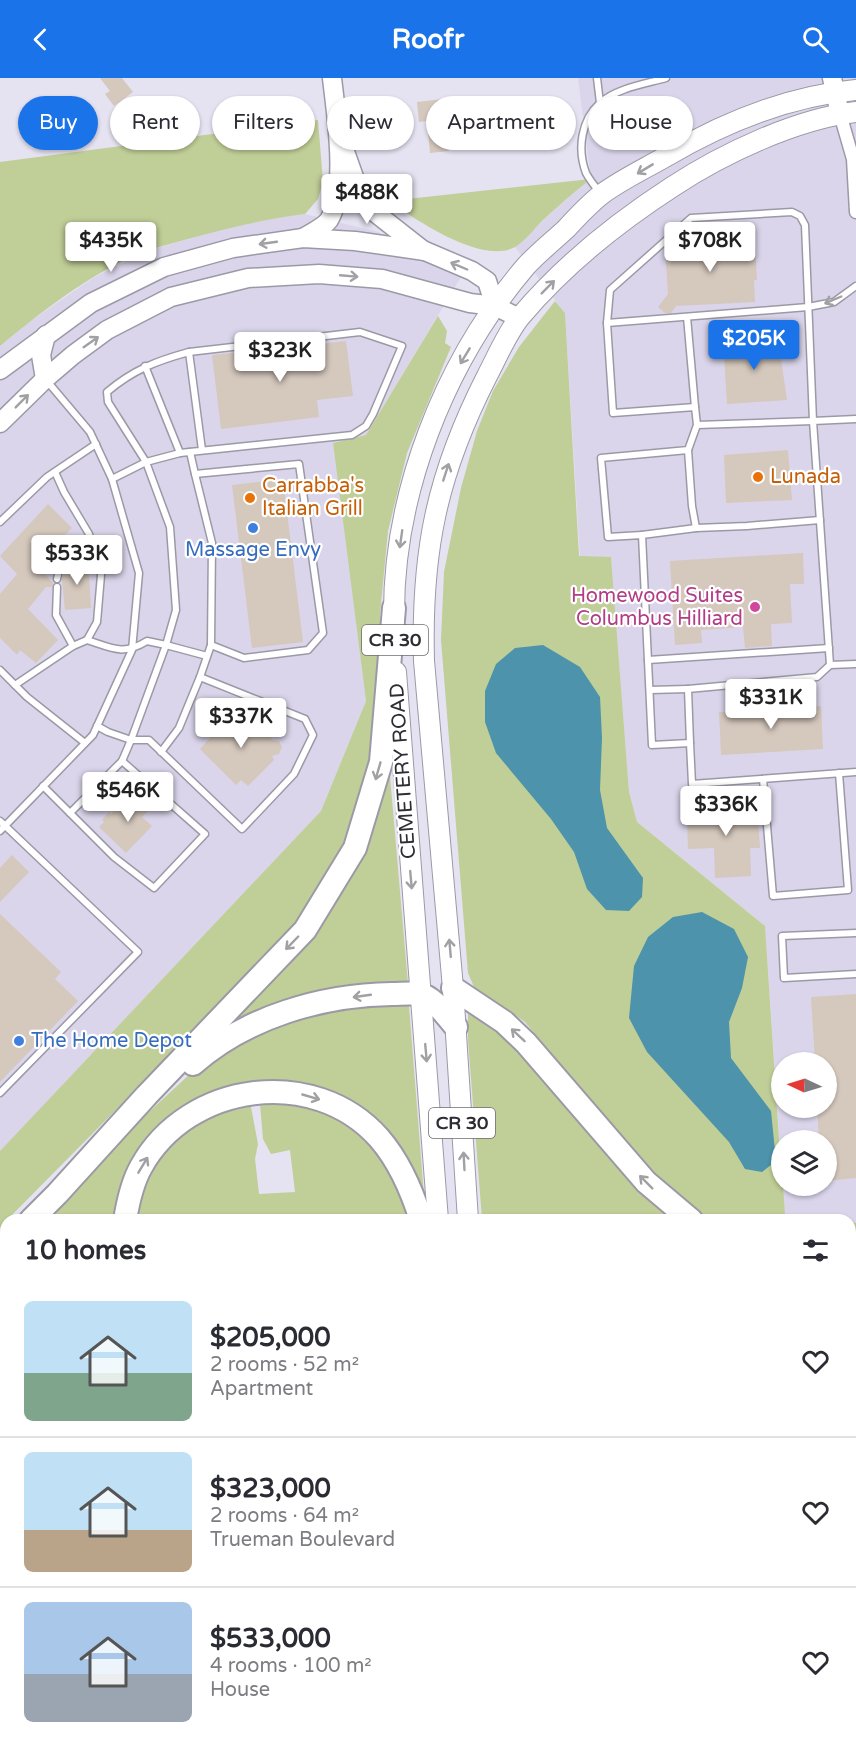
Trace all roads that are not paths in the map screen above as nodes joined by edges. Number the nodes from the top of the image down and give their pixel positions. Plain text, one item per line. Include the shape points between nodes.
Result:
1 (332, 78) edge
2 (597, 78) edge
3 (666, 78) edge
4 (834, 85) edge
5 (856, 90) edge
6 (334, 96) edge
7 (599, 96) edge
8 (612, 96) edge
9 (848, 113) edge
10 (588, 118) edge
11 (337, 150) edge
12 (344, 150) edge
13 (601, 195) junction
14 (856, 212) edge
15 (303, 238) junction
16 (425, 251) junction
17 (856, 286) edge
18 (495, 306) junction
19 (808, 307) junction
20 (687, 316) junction
21 (519, 318) junction
22 (608, 323) junction
23 (46, 335) junction
24 (189, 352) junction
25 (145, 366) junction
26 (0, 370) edge
27 (45, 379) junction
28 (695, 407) junction
29 (856, 419) edge
30 (813, 421) junction
31 (0, 423) edge
32 (697, 425) junction
33 (96, 444) junction
34 (202, 450) junction
35 (688, 450) junction
36 (190, 452) junction
37 (180, 453) junction
38 (146, 462) junction
39 (56, 472) junction
40 (195, 474) junction
41 (112, 479) junction
42 (820, 520) junction
43 (0, 522) edge
44 (696, 528) junction
45 (642, 535) junction
46 (92, 542) junction
47 (57, 579) dead end
48 (57, 587) dead end
49 (394, 608) junction
50 (87, 640) junction
51 (166, 645) junction
52 (211, 645) junction
53 (73, 646) junction
54 (829, 648) junction
55 (132, 650) junction
56 (207, 656) junction
57 (648, 660) junction
58 (856, 664) edge
59 (830, 665) junction
60 (0, 670) edge
61 (200, 677) junction
62 (15, 685) junction
63 (688, 689) junction
64 (650, 690) junction
65 (97, 726) junction
66 (131, 740) junction
67 (85, 743) junction
68 (690, 743) junction
69 (161, 752) junction
70 (122, 761) junction
71 (856, 772) edge
72 (839, 773) junction
73 (764, 779) junction
74 (43, 786) junction
75 (70, 813) junction
76 (2, 826) edge
77 (856, 933) edge
78 (856, 974) edge
79 (453, 988) junction
80 (421, 994) junction
81 (456, 1027) junction
82 (0, 1093) edge
83 (57, 1194) junction
84 (37, 1214) edge
85 (127, 1214) edge
86 (419, 1214) edge
87 (438, 1214) edge
88 (468, 1214) edge
89 (684, 1214) edge

1 - 6 main road
2 - 7 lane
3 - 8 lane
4 - 5 main road, CEMETERY ROAD
4 - 9 main road
4 -> 13 main road, CEMETERY ROAD via 733,122
9 - 14 street
21 -> 9 main road, CEMETERY ROAD via 546,288 630,214 706,165 781,133
10 - 13 lane via 581,137 581,154 586,174
11 - 15 main road via 337,198 328,221
12 - 16 main road via 360,194 372,211
13 - 18 main road, CEMETERY ROAD via 527,265
15 - 16 main road
15 -> 23 main road via 233,248 164,267 91,303
18 -> 16 main road via 487,280
17 -> 19 lane via 834,302
18 - 21 main road
27 -> 18 main road via 107,330 171,297 248,278 319,274 382,279
18 -> 49 main road, CEMETERY ROAD / CR 30 via 444,396 421,452 404,519
19 - 20 lane
19 - 22 lane via 805,225 800,216 792,212 691,218 610,290
19 - 30 lane
20 - 22 lane
20 - 28 lane
79 -> 21 main road, CEMETERY ROAD / CR 30 via 424,661 428,553 441,490 460,430
22 - 28 lane via 613,413
23 - 26 main road
23 - 27 main road via 41,355
24 - 25 lane
24 - 34 lane
24 - 34 lane via 360,332 402,346 373,414 366,426 352,435
25 - 37 lane
25 - 38 lane via 107,392 108,402
31 -> 27 main road
27 - 33 lane
28 - 32 lane
29 - 30 lane
30 - 32 lane
30 - 42 lane
32 - 35 lane
33 - 39 lane
33 - 41 lane
34 - 36 lane
35 - 44 lane
35 - 45 lane via 601,458 608,537
36 - 37 lane
36 - 40 lane
37 - 38 lane
38 - 41 lane
38 - 51 lane via 170,527 176,610
39 - 43 lane
39 - 46 lane
40 - 52 lane via 212,543
40 - 52 lane via 299,464 323,633 308,650 244,657
41 - 55 lane via 139,573
42 - 44 lane
42 - 54 lane
44 - 45 lane
45 - 57 lane
46 - 47 lane via 60,565
46 - 50 lane via 101,575 97,622
48 - 53 lane via 56,615
49 -> 80 main road, CEMETERY ROAD / CR 30
49 -> 83 highway via 381,762 355,848 305,930
50 - 53 lane
50 - 55 lane
51 - 55 lane via 147,640
51 - 56 lane
51 - 66 lane
52 - 56 lane
53 - 62 lane
54 - 57 lane
54 - 59 lane
55 - 65 lane
56 - 61 lane
57 - 64 lane
58 - 59 lane
59 - 63 lane via 817,677
60 - 62 lane
61 - 69 lane via 179,728
61 - 69 lane via 305,718 313,735 294,774 242,829
62 - 67 lane
63 - 64 lane
63 - 68 lane
64 - 68 lane via 652,745
65 - 66 lane
65 - 67 lane
66 - 69 lane via 149,740
66 - 70 lane
67 - 74 lane
68 - 73 lane via 692,784
70 - 75 lane
70 - 75 lane via 205,834 154,888 114,857
71 - 72 lane
72 - 73 lane
72 - 73 lane via 848,890 773,896
74 - 75 lane
74 - 76 lane
76 - 82 lane via 138,952
77 - 78 lane via 782,936 784,978
79 - 81 main road, CEMETERY ROAD / CR 30
89 -> 79 highway via 646,1182 526,1043 504,1022
80 - 81 highway
80 -> 83 highway via 369,994 298,1008 246,1027 212,1047
80 -> 87 main road, CEMETERY ROAD / CR 30
88 -> 81 main road, CEMETERY ROAD / CR 30
83 - 84 highway
85 -> 86 highway via 141,1166 182,1121 233,1096 262,1091 324,1101 366,1127 395,1160

